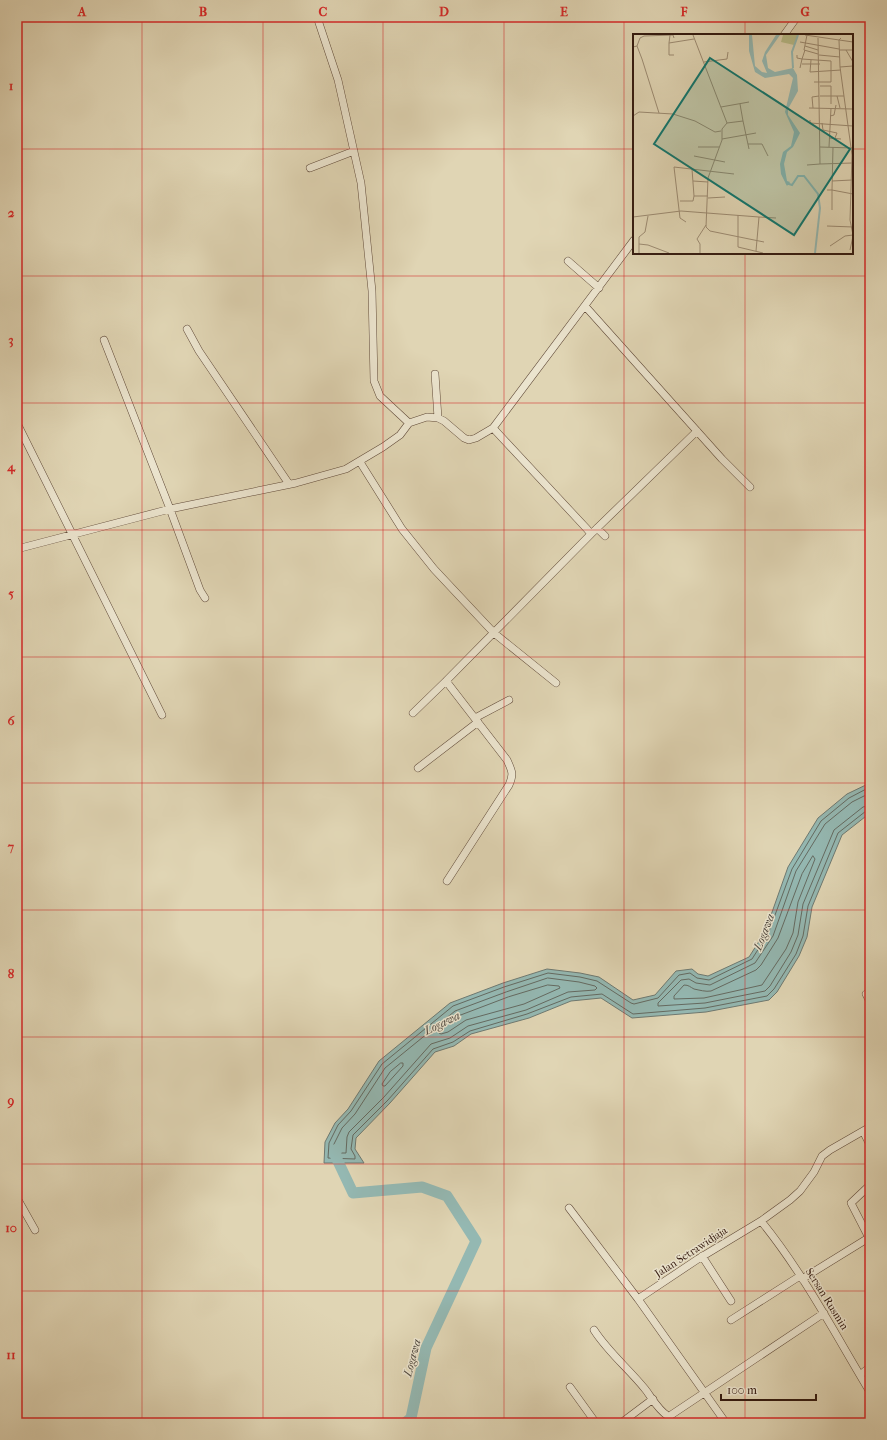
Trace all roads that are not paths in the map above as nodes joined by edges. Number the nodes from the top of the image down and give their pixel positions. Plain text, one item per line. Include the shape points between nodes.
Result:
1 (317, 17) edge
2 (797, 17) edge
3 (785, 34) edge
4 (354, 151) junction
5 (310, 168) dead end
6 (633, 241) edge
7 (568, 261) dead end
8 (599, 288) junction
9 (585, 306) junction
10 (187, 329) dead end
11 (104, 340) dead end
12 (435, 374) dead end
13 (438, 418) junction
14 (17, 422) edge
15 (409, 423) junction
16 (493, 428) junction
17 (697, 431) junction
18 (360, 462) junction
19 (289, 484) junction
20 (750, 487) dead end
21 (170, 509) junction
22 (597, 528) junction
23 (72, 534) junction
24 (591, 534) junction
25 (605, 536) dead end
26 (17, 548) edge
27 (205, 598) dead end
28 (494, 633) junction
29 (446, 682) junction
30 (556, 683) dead end
31 (509, 700) dead end
32 (413, 713) dead end
33 (162, 714) dead end
34 (476, 720) junction
35 (418, 768) dead end
36 (447, 881) dead end
37 (866, 994) dead end
38 (870, 1002) edge
39 (870, 1127) edge
40 (863, 1131) junction
41 (870, 1145) edge
42 (870, 1185) edge
43 (17, 1198) edge
44 (570, 1208) dead end
45 (761, 1221) junction
46 (34, 1230) dead end
47 (870, 1237) edge
48 (702, 1256) junction
49 (801, 1278) junction
50 (638, 1299) junction
51 (731, 1300) dead end
52 (824, 1313) junction
53 (732, 1320) dead end
54 (594, 1330) dead end
55 (870, 1367) edge
56 (860, 1375) junction
57 (570, 1387) dead end
58 (704, 1392) junction
59 (870, 1392) edge
60 (653, 1399) junction
61 (596, 1423) edge
62 (621, 1423) edge
63 (726, 1423) edge

1 - 4 street via 338,80
2 - 3 street
4 - 5 street
4 - 15 street via 372,291 374,381 380,396
6 - 8 street
7 - 8 street
8 - 9 street
9 - 16 street
9 - 17 street
10 - 19 street via 199,351
11 - 21 street
12 - 13 street
13 - 15 street via 427,417
13 - 16 street via 469,440
14 - 23 street
15 - 18 street via 400,434
16 - 24 street
17 - 20 street
17 - 22 street
18 - 19 street via 346,470
18 - 28 street via 402,529 434,569
19 - 21 street
21 - 23 street
21 - 27 street
22 - 24 street
22 - 25 street
23 - 26 street
23 - 33 street
24 - 28 street
28 - 29 street
28 - 30 street
29 - 32 street
29 - 34 street
31 - 34 street
34 - 35 street
34 - 36 street via 507,760 513,778
37 - 38 street
39 - 40 street, Jalan Setrawidjaja
40 - 41 street
40 - 45 street, Jalan Setrawidjaja via 822,1156 814,1172 795,1196
42 - 47 street via 851,1203
43 - 46 street
44 - 50 street
45 - 48 street, Jalan Setrawidjaja
45 - 49 street, Sersan Rusmin
47 - 49 street
48 - 50 street, Jalan Setrawidjaja
48 - 51 street
49 - 52 street, Sersan Rusmin
49 - 53 street
50 - 58 street
52 - 56 street, Sersan Rusmin
52 - 58 street
54 - 60 street
55 - 56 street
56 - 59 street, Sersan Rusmin
57 - 61 street
58 - 60 street via 670,1415 665,1414
58 - 63 street
60 - 62 street

